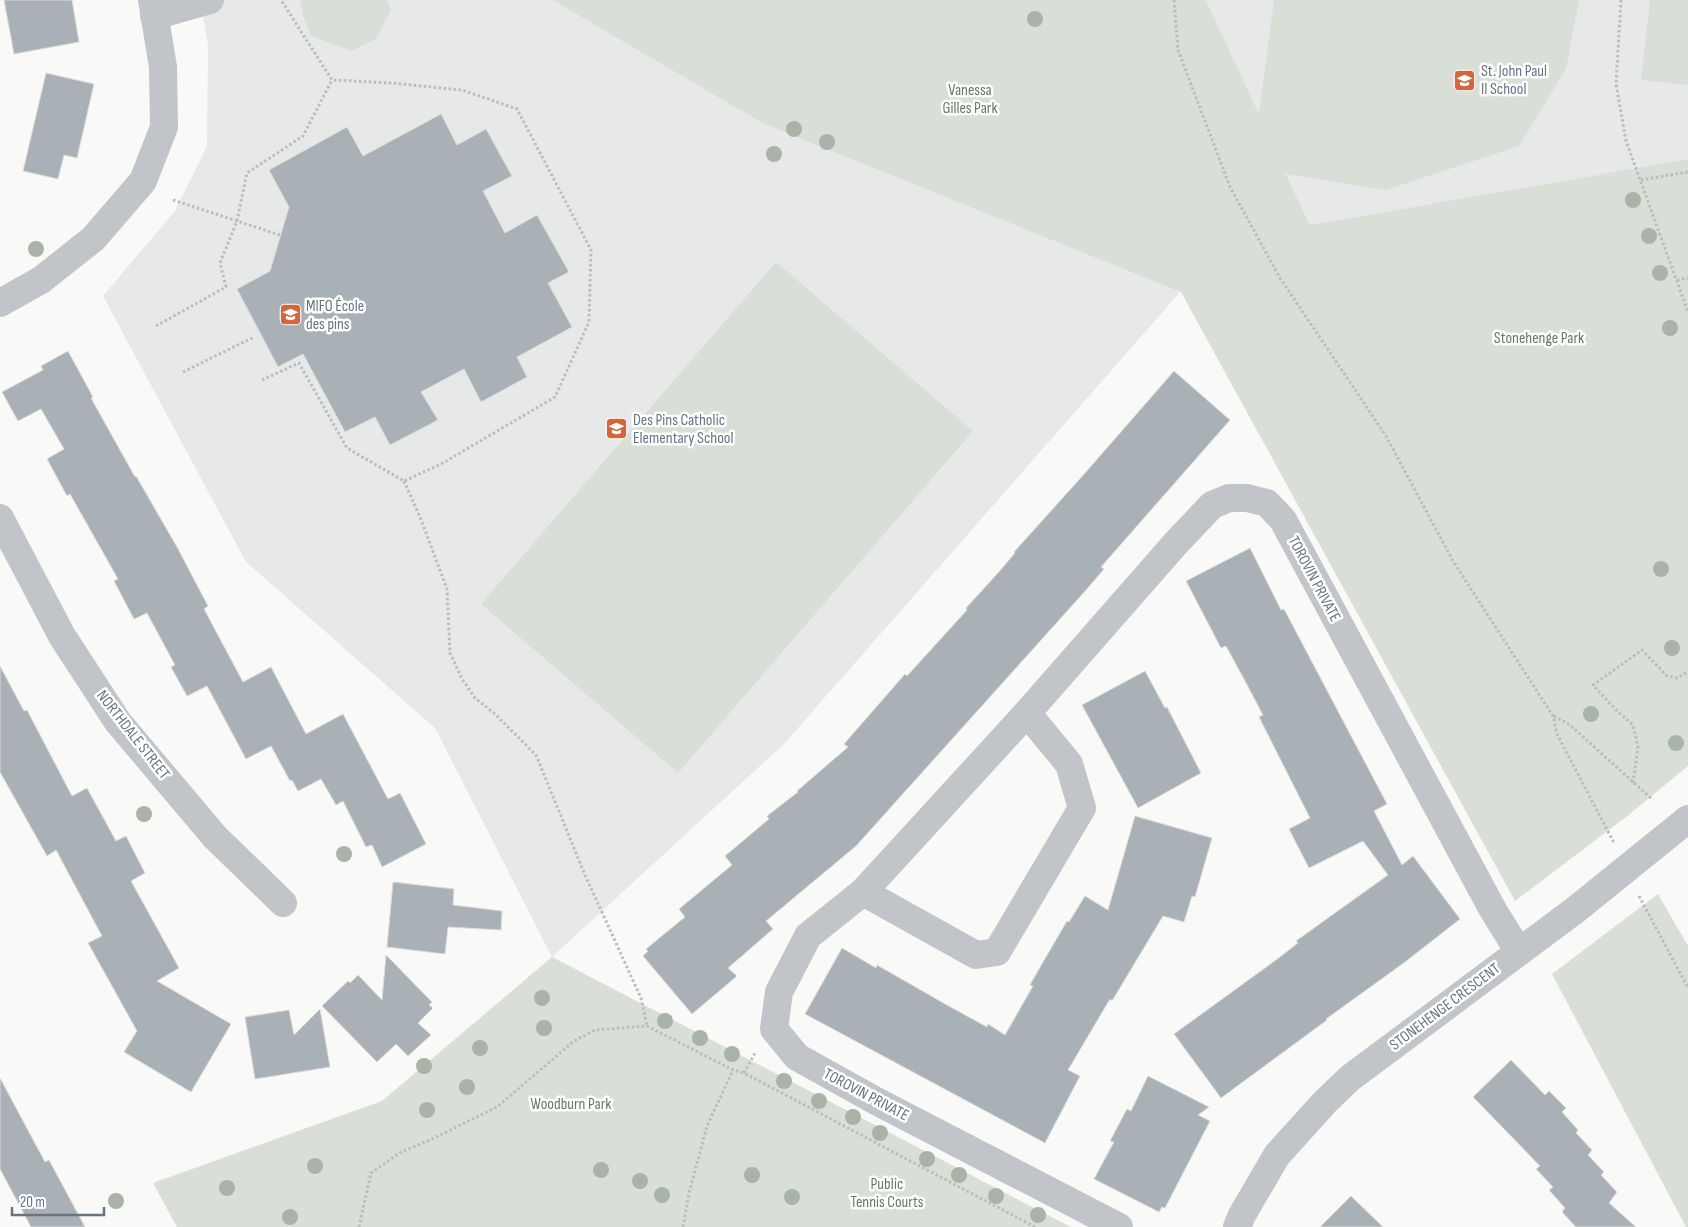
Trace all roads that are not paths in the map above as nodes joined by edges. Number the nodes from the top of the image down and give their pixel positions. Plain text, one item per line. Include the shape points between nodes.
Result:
1 (210, 0) edge
2 (153, 8) edge
3 (0, 303) edge
4 (0, 518) edge
5 (1027, 713) junction
6 (1688, 819) edge
7 (863, 892) junction
8 (283, 903) dead end
9 (1519, 952) junction
10 (1119, 1227) edge
11 (1237, 1227) edge

1 - 2 street
2 - 3 street via 163,67 164,128 143,181 93,240 41,280
4 - 8 street, NORTHDALE STREET via 62,636 118,722 215,837
5 - 7 street, TOROVIN PRIVATE
5 - 7 street via 1069,764 1082,808 997,952 976,955
5 - 9 street, TOROVIN PRIVATE via 1212,505 1229,498 1267,503 1283,520 1488,902
6 - 9 street, STONEHENGE CRESCENT
7 - 10 street, TOROVIN PRIVATE via 808,936 779,992 774,1028 797,1057
9 - 11 street, STONEHENGE CRESCENT via 1350,1078 1325,1102 1277,1155

